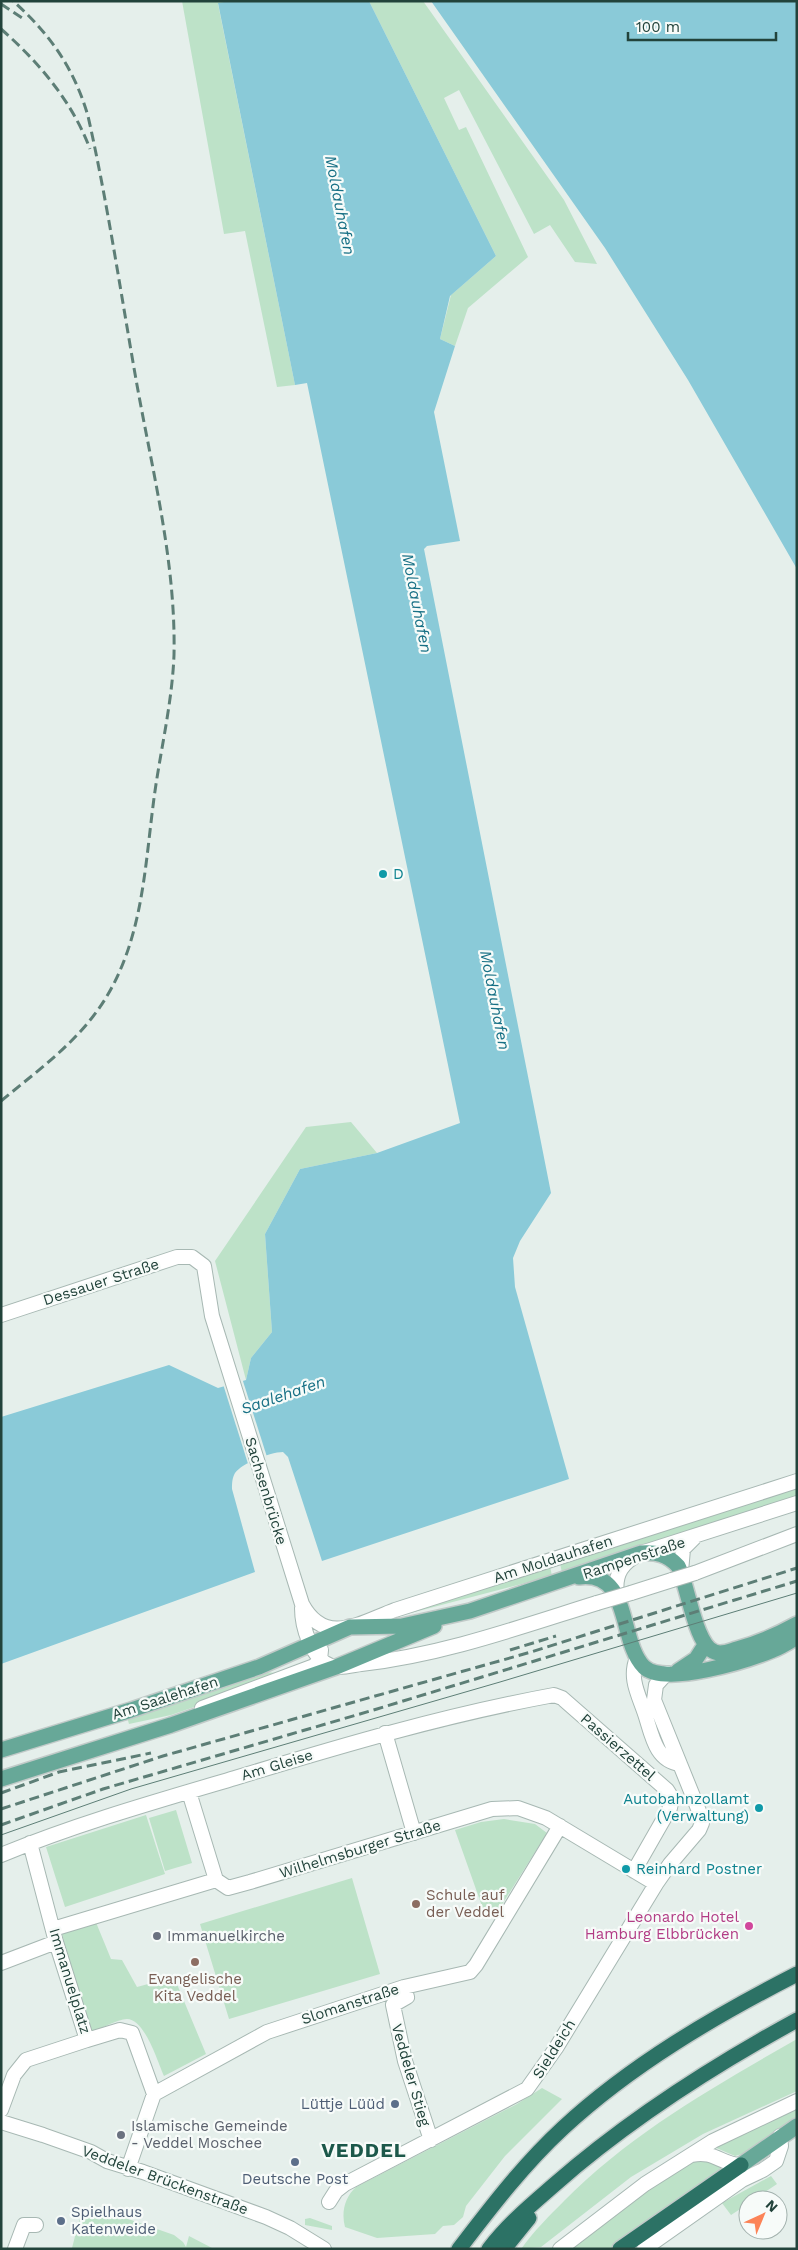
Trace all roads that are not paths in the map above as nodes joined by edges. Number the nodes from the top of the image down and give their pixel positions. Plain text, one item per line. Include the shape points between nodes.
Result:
1 (200, 1263) joint
2 (1, 1315) edge
3 (797, 1481) edge
4 (797, 1503) edge
5 (797, 1534) edge
6 (694, 1538) junction
7 (641, 1553) junction
8 (683, 1575) junction
9 (575, 1577) junction
10 (624, 1593) junction
11 (302, 1604) junction
12 (470, 1611) junction
13 (311, 1619) junction
14 (797, 1624) edge
15 (350, 1627) junction
16 (797, 1637) edge
17 (315, 1643) junction
18 (705, 1644) junction
19 (321, 1657) junction
20 (637, 1658) junction
21 (336, 1667) junction
22 (671, 1673) junction
23 (558, 1696) joint
24 (171, 1725) junction
25 (385, 1733) junction
26 (1, 1750) edge
27 (680, 1764) junction
28 (1, 1779) edge
29 (189, 1792) junction
30 (560, 1826) junction
31 (414, 1833) junction
32 (30, 1843) junction
33 (1, 1855) edge
34 (634, 1870) junction
35 (216, 1880) junction
36 (656, 1884) junction
37 (55, 1936) junction
38 (797, 1960) edge
39 (1, 1963) edge
40 (797, 1974) edge
41 (783, 1981) junction
42 (404, 1987) junction
43 (797, 2020) edge
44 (87, 2040) junction
45 (154, 2094) junction
46 (797, 2101) edge
47 (1, 2110) edge
48 (1, 2122) edge
49 (797, 2126) edge
50 (780, 2136) junction
51 (430, 2140) junction
52 (691, 2156) junction
53 (741, 2165) junction
54 (128, 2169) junction
55 (552, 2187) junction
56 (329, 2202) dead end
57 (36, 2225) dead end
58 (15, 2249) edge
59 (324, 2249) edge
60 (459, 2249) edge
61 (489, 2249) edge
62 (504, 2249) edge
63 (560, 2249) edge
64 (620, 2249) edge
65 (644, 2249) edge

1 - 2 street, Dessauer Straße via 192,1257 177,1257
1 - 11 street, Sachsenbrücke via 206,1270 212,1316
3 - 15 street, Am Moldauhafen
4 - 6 street, Rampenstraße
5 - 8 street
6 - 7 street, Rampenstraße
6 - 8 street via 683,1549 680,1560
7 - 8 main road via 654,1552 666,1556
7 - 9 main road, Rampenstraße
7 - 10 street via 626,1562 618,1573
8 - 10 street
8 - 18 main road
9 - 10 main road via 596,1577
9 - 12 main road, Rampenstraße
10 - 20 main road
10 - 21 street, bridge via 482,1639 377,1662
11 - 13 street, Sachsenbrücke
11 - 17 street, Sachsenbrücke via 306,1634
12 - 15 main road, Rampenstraße via 402,1626
12 - 21 main road, Rampenstraße
13 - 15 street via 324,1628
13 - 17 street
14 - 18 main road via 765,1641 726,1652 714,1652
15 - 17 main road, Am Moldauhafen
16 - 22 main road via 771,1651 730,1664
17 - 19 street
17 - 26 main road, Am Saalehafen via 238,1674
18 - 22 main road via 691,1663
19 - 21 street
19 - 24 street, Am Saalehafen via 314,1666 221,1699 175,1720
20 - 22 main road via 649,1670
20 - 27 street via 633,1674 650,1733 665,1757
21 - 24 main road, Am Saalehafen
22 - 27 street via 656,1684 654,1700
23 - 25 street, Am Gleise
23 - 34 street, Passierzettel via 667,1790 673,1802
24 - 28 main road, Am Saalehafen
25 - 29 street, Am Gleise
25 - 31 street
27 - 36 street, Sieldeich via 702,1823
29 - 32 street, Am Gleise
29 - 35 street
30 - 31 street, Wilhelmsburger Straße via 518,1808 492,1809
30 - 34 street, Wilhelmsburger Straße
30 - 42 street, Slomanstraße via 470,1972
31 - 35 street, Wilhelmsburger Straße via 228,1888
32 - 33 street, Am Gleise
32 - 37 street, Immanuelplatz
34 - 36 street, Wilhelmsburger Straße
35 - 37 street, Wilhelmsburger Straße
36 - 51 street, Sieldeich via 530,2085 522,2094
37 - 39 street, Wilhelmsburger Straße
37 - 44 street, Immanuelplatz
38 - 41 highway
40 - 41 highway
41 - 60 highway via 676,2043 607,2091 563,2128 521,2171
42 - 45 street, Slomanstraße via 267,2032
42 - 51 street, Veddeler Stieg via 407,1997 393,2006 404,2061
43 - 55 highway via 634,2120 594,2149
44 - 45 street, Immanuelplatz via 120,2030 132,2033
44 - 47 street via 26,2060 14,2075
45 - 54 street
46 - 52 street via 720,2137
48 - 54 street, Veddeler Brückenstraße via 83,2149
49 - 50 main road
50 - 53 main road
50 - 65 street via 781,2146 776,2161 742,2180
51 - 56 street, Sieldeich via 341,2187
52 - 53 street via 708,2154
52 - 63 street via 645,2184
53 - 64 highway
54 - 59 street, Veddeler Brückenstraße via 266,2217
55 - 61 highway via 526,2208
55 - 62 highway
57 - 58 street via 24,2225

